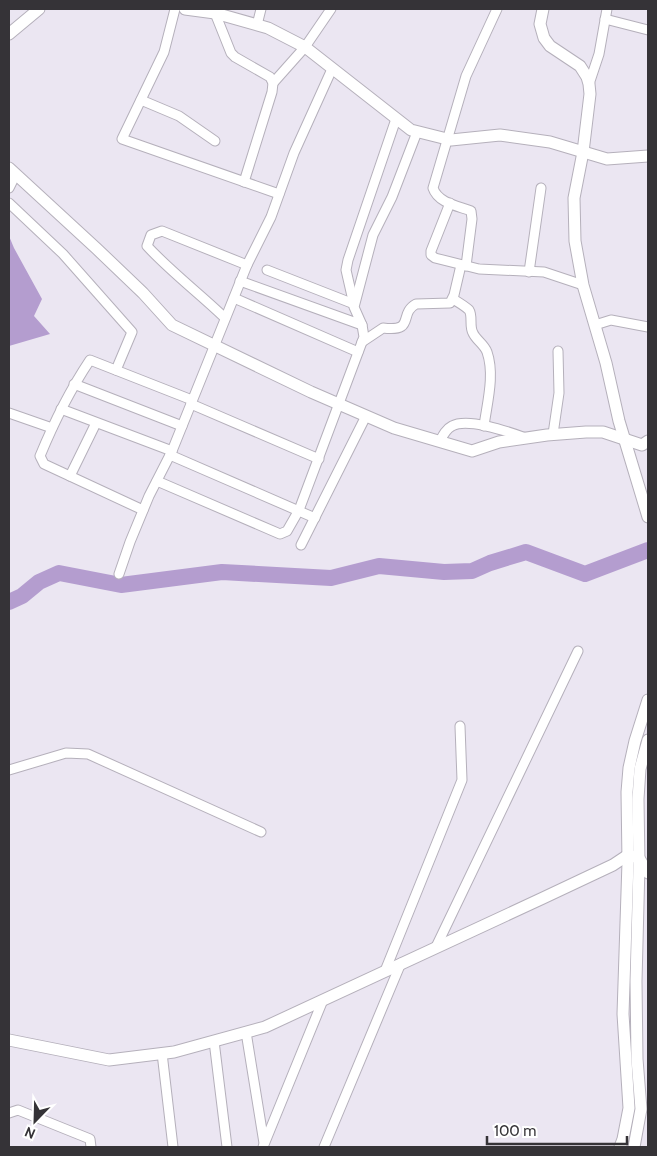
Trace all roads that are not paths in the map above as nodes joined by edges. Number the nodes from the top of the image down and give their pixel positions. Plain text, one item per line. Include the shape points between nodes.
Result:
1 (39, 9) edge
2 (175, 9) edge
3 (185, 9) edge
4 (261, 9) edge
5 (331, 9) edge
6 (497, 9) edge
7 (543, 9) edge
8 (607, 9) edge
9 (215, 11) edge
10 (605, 19) junction
11 (257, 25) junction
12 (648, 30) edge
13 (9, 34) edge
14 (305, 47) junction
15 (332, 69) junction
16 (273, 83) junction
17 (589, 84) junction
18 (141, 100) junction
19 (396, 119) junction
20 (417, 132) junction
21 (447, 139) junction
22 (215, 141) dead end
23 (583, 152) junction
24 (648, 156) edge
25 (12, 171) edge
26 (244, 182) junction
27 (9, 188) edge
28 (541, 188) dead end
29 (279, 194) junction
30 (9, 203) edge
31 (450, 203) junction
32 (247, 265) junction
33 (463, 266) junction
34 (266, 270) dead end
35 (529, 272) junction
36 (240, 281) junction
37 (583, 284) junction
38 (234, 298) junction
39 (453, 298) junction
40 (354, 306) junction
41 (225, 318) junction
42 (362, 325) junction
43 (595, 325) junction
44 (648, 327) edge
45 (362, 342) junction
46 (214, 344) junction
47 (558, 351) dead end
48 (358, 352) junction
49 (116, 370) junction
50 (74, 384) junction
51 (192, 402) junction
52 (338, 404) junction
53 (61, 409) junction
54 (9, 413) edge
55 (366, 416) junction
56 (96, 423) junction
57 (182, 426) junction
58 (484, 426) junction
59 (52, 428) junction
60 (553, 434) junction
61 (527, 438) junction
62 (624, 439) junction
63 (648, 441) edge
64 (440, 442) junction
65 (171, 453) junction
66 (319, 458) junction
67 (70, 476) junction
68 (157, 481) junction
69 (143, 510) junction
70 (299, 510) junction
71 (648, 517) edge
72 (315, 518) junction
73 (301, 545) dead end
74 (119, 574) dead end
75 (578, 651) dead end
76 (648, 700) edge
77 (460, 726) dead end
78 (648, 740) edge
79 (9, 770) edge
80 (261, 832) dead end
81 (634, 857) junction
82 (613, 865) junction
83 (638, 872) edge
84 (648, 886) edge
85 (436, 947) junction
86 (401, 963) junction
87 (385, 971) junction
88 (323, 1000) junction
89 (246, 1032) junction
90 (9, 1040) edge
91 (214, 1041) junction
92 (162, 1053) junction
93 (9, 1112) edge
94 (264, 1146) edge
95 (91, 1147) edge
96 (173, 1147) edge
97 (227, 1147) edge
98 (324, 1147) edge
99 (620, 1147) edge
100 (634, 1147) edge

1 - 13 main road
2 - 18 street via 164,52
3 - 9 main road
4 - 11 street
5 - 14 street
6 - 21 street via 466,76
7 - 17 main road via 540,24 544,38 550,46 580,66
8 - 10 street
9 - 11 main road
9 - 16 street via 230,53 270,77
10 - 12 street
10 - 17 street via 599,54
11 - 14 main road
14 - 15 main road
14 - 16 street
15 - 19 main road
15 - 29 street
16 - 26 street
17 - 23 main road
18 - 22 street via 179,116
18 - 26 street via 122,140
19 - 20 main road
19 - 40 street via 348,260 346,270
20 - 21 main road
20 - 40 street via 392,197 373,235
21 - 23 main road via 500,135 550,142
21 - 31 street via 433,188 436,195
23 - 24 main road via 607,159
23 - 37 main road via 574,198 575,241
25 - 27 street
25 - 46 main road via 103,255 172,325
26 - 29 street
28 - 35 street
29 - 32 street
30 - 49 street via 63,254 132,332
31 - 33 street via 472,210 473,214
31 - 33 street via 431,255
32 - 36 street
32 - 41 street via 162,230 151,235 147,246
33 - 35 street
33 - 39 street
34 - 40 street
35 - 37 street via 553,274
36 - 38 street
36 - 42 street
37 - 43 main road
38 - 41 street
38 - 48 street
39 - 45 street via 446,304 416,304 400,328 383,328
39 - 58 street via 468,309 473,335 488,353 490,386
40 - 42 street
41 - 46 street
42 - 45 street
43 - 44 street via 611,320
43 - 62 main road
45 - 48 street
46 - 51 street
46 - 52 main road
47 - 60 street via 559,393
48 - 52 street
49 - 50 street via 90,360
49 - 51 street
50 - 53 street
50 - 57 street
51 - 57 street
51 - 66 street
52 - 55 main road
52 - 66 street
53 - 56 street
53 - 59 street
54 - 59 street
55 - 64 main road
55 - 72 street
56 - 65 street
56 - 67 street
57 - 65 street
58 - 61 street
58 - 64 street via 464,422 453,425 446,430
59 - 67 street via 41,460
60 - 61 main road
60 - 62 main road via 603,432
61 - 64 main road via 499,442 472,451
62 - 63 main road via 642,445
62 - 71 main road
65 - 68 street
65 - 70 street
66 - 70 street
67 - 69 street
68 - 69 street
68 - 70 street via 280,534 287,531
69 - 74 street
70 - 72 street
72 - 73 street
75 - 85 street
76 - 81 main road via 629,768 627,792
77 - 87 street via 462,780
78 - 81 main road via 640,769
79 - 80 street via 66,753 88,754
81 - 82 main road
81 - 83 main road
81 - 83 main road
82 - 83 main road
82 - 85 main road
83 - 84 main road
83 - 99 main road via 623,1014 629,1108
83 - 100 main road via 637,1010 641,1109
85 - 86 main road
86 - 87 main road
86 - 98 street
87 - 88 main road
88 - 89 main road via 265,1028
88 - 94 street
89 - 91 main road
89 - 94 street
90 - 92 main road via 109,1060
91 - 92 main road
91 - 97 street
92 - 96 street
93 - 95 street via 18,1110 90,1139

